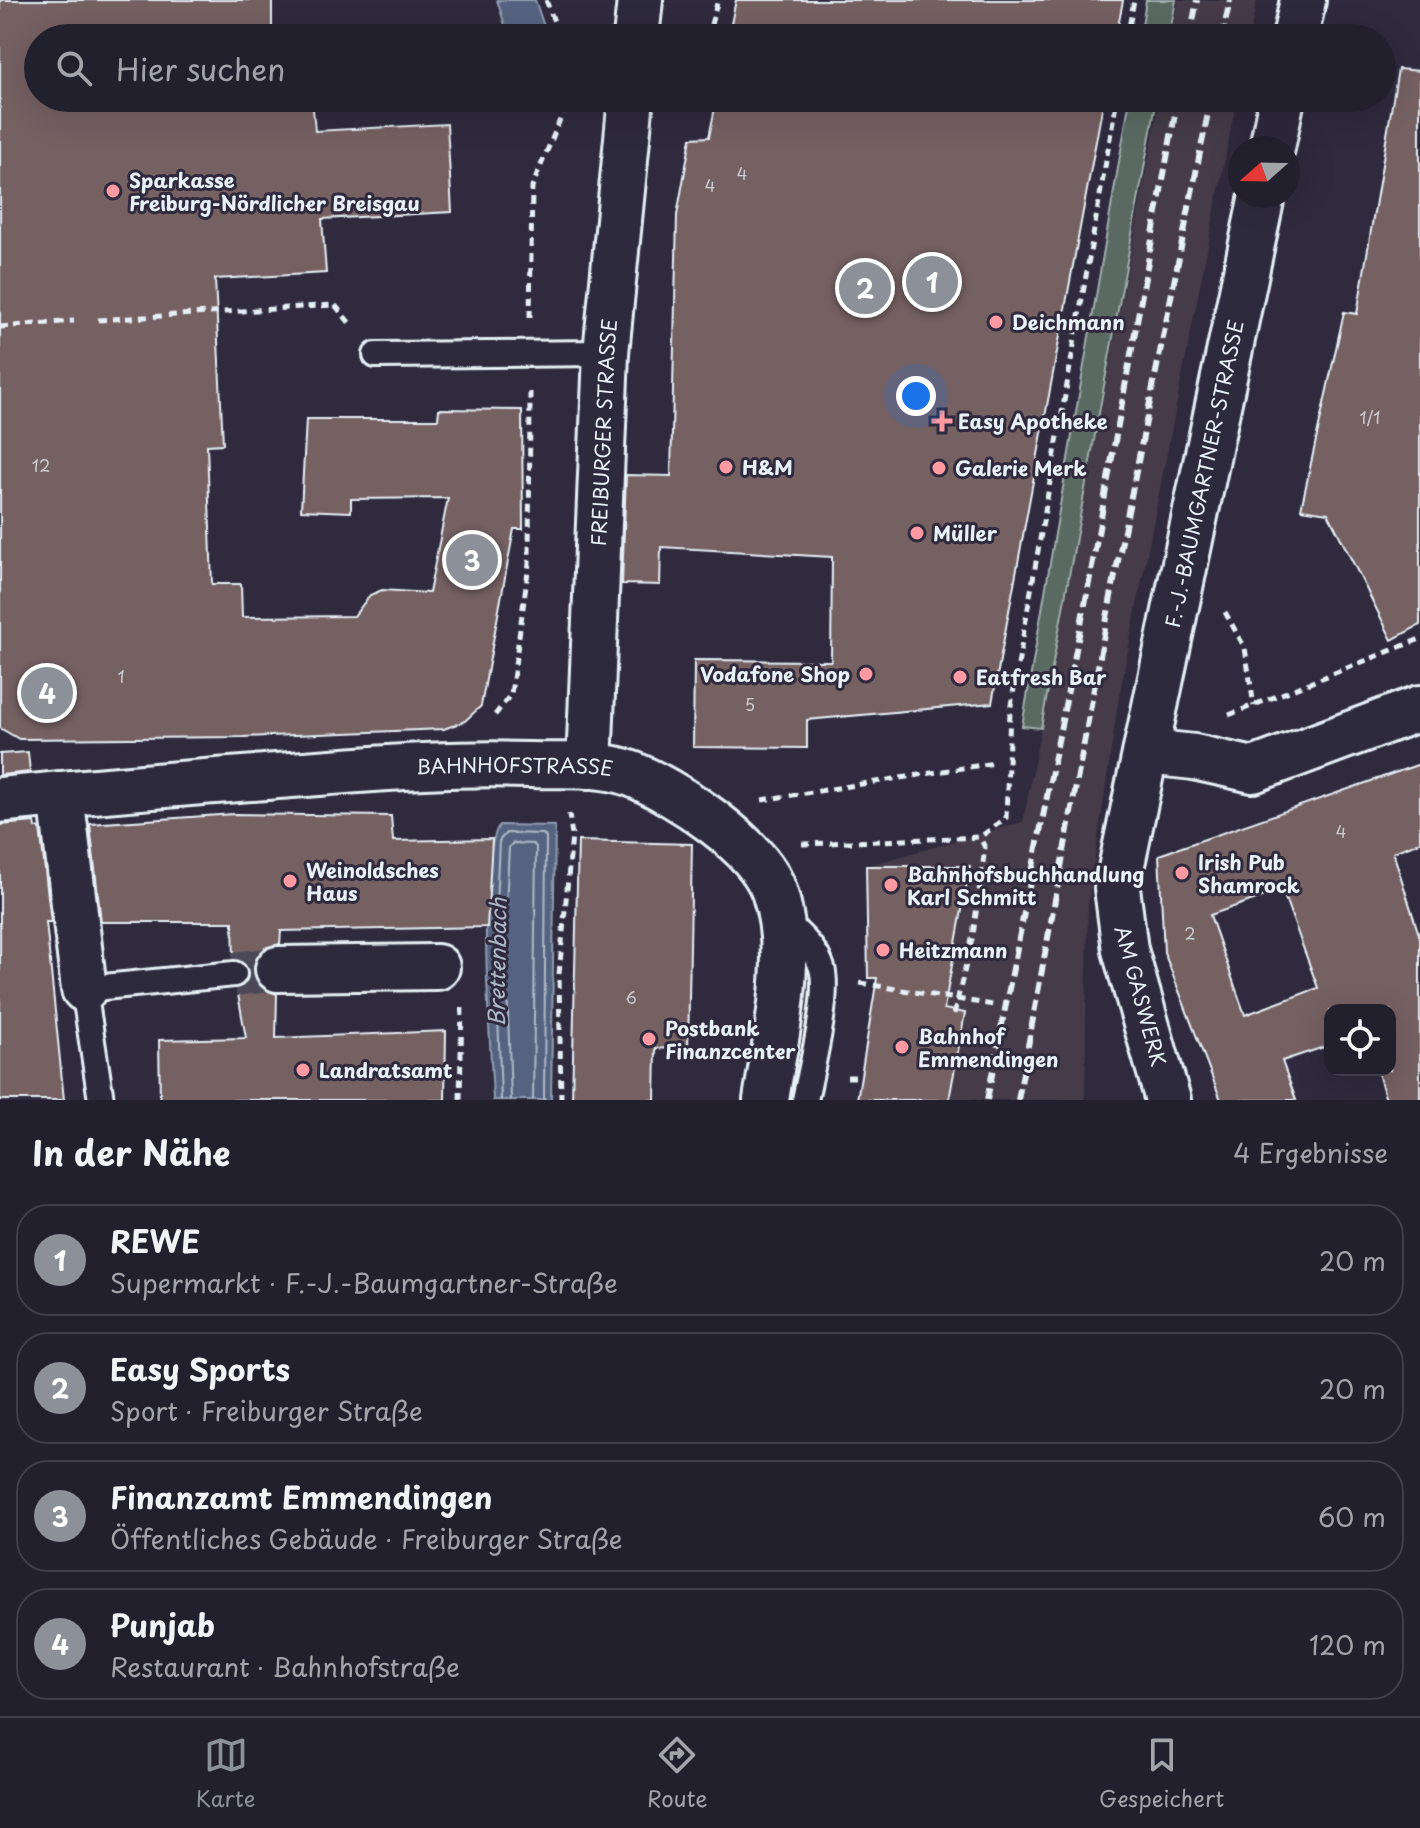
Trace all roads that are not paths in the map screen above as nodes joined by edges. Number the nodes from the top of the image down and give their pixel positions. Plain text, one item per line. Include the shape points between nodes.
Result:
1 (640, 0) edge
2 (1303, 0) edge
3 (637, 24) edge
4 (1298, 24) edge
5 (630, 112) edge
6 (1279, 112) edge
7 (1274, 136) edge
8 (1260, 208) edge
9 (606, 353) junction
10 (376, 355) road end
11 (1420, 708) edge
12 (1147, 752) junction
13 (577, 766) junction
14 (61, 794) junction
15 (0, 800) edge
16 (781, 918) junction
17 (437, 967) road end
18 (278, 969) tunnel mouth
19 (234, 974) tunnel mouth
20 (84, 989) junction
21 (101, 1100) edge
22 (766, 1100) edge
23 (805, 1100) edge
24 (1168, 1100) edge

1 - 3 street
2 - 4 street
5 - 9 street, FREIBURGER STRASSE
6 - 7 street
8 - 12 street, F.-J.-BAUMGARTNER-STRASSE
9 - 10 lane
9 - 13 street, FREIBURGER STRASSE
11 - 12 street via 1253,770
12 - 24 street, AM GASWERK via 1117,888 1125,950
13 - 14 street, BAHNHOFSTRASSE via 457,762
13 - 16 street, BAHNHOFSTRASSE via 631,774 697,811 759,862 774,889
14 - 15 street, BAHNHOFSTRASSE
14 - 20 street
16 - 22 street, BAHNHOFSTRASSE via 779,1013
16 - 23 lane via 822,967 824,990
17 - 18 street
19 - 20 lane
20 - 21 lane

